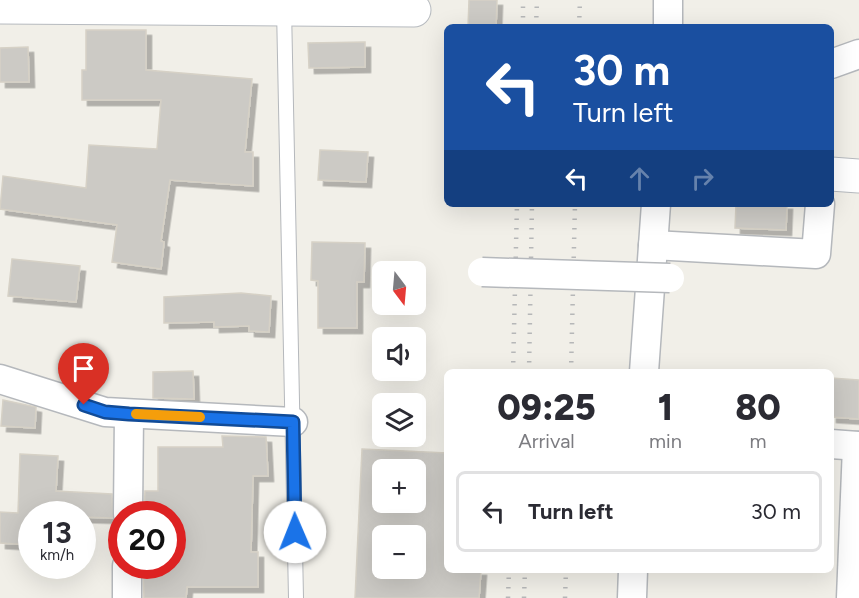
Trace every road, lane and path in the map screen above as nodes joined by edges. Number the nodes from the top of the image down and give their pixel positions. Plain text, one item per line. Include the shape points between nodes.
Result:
1 (668, 0) edge
2 (284, 4) edge
3 (0, 7) edge
4 (414, 10) dead end
5 (668, 24) edge
6 (859, 54) edge
7 (834, 63) edge
8 (834, 174) edge
9 (859, 176) edge
10 (656, 207) edge
11 (820, 207) edge
12 (652, 245) junction
13 (482, 272) dead end
14 (670, 278) dead end
15 (644, 369) edge
16 (0, 379) edge
17 (129, 414) junction
18 (293, 422) junction
19 (849, 446) edge
20 (128, 501) edge
21 (633, 573) edge
22 (127, 579) edge
23 (127, 598) edge
24 (296, 598) edge
25 (632, 598) edge
26 (851, 598) edge

1 - 5 street
2 - 3 street
2 - 4 street
2 - 18 lane
6 - 7 street
8 - 9 street
10 - 12 street
11 - 12 street via 816,254
12 - 15 street
13 - 14 street, bridge
16 - 17 street via 105,412
17 - 18 street
17 - 20 street
18 - 24 lane
19 - 26 street
21 - 25 street
22 - 23 street

